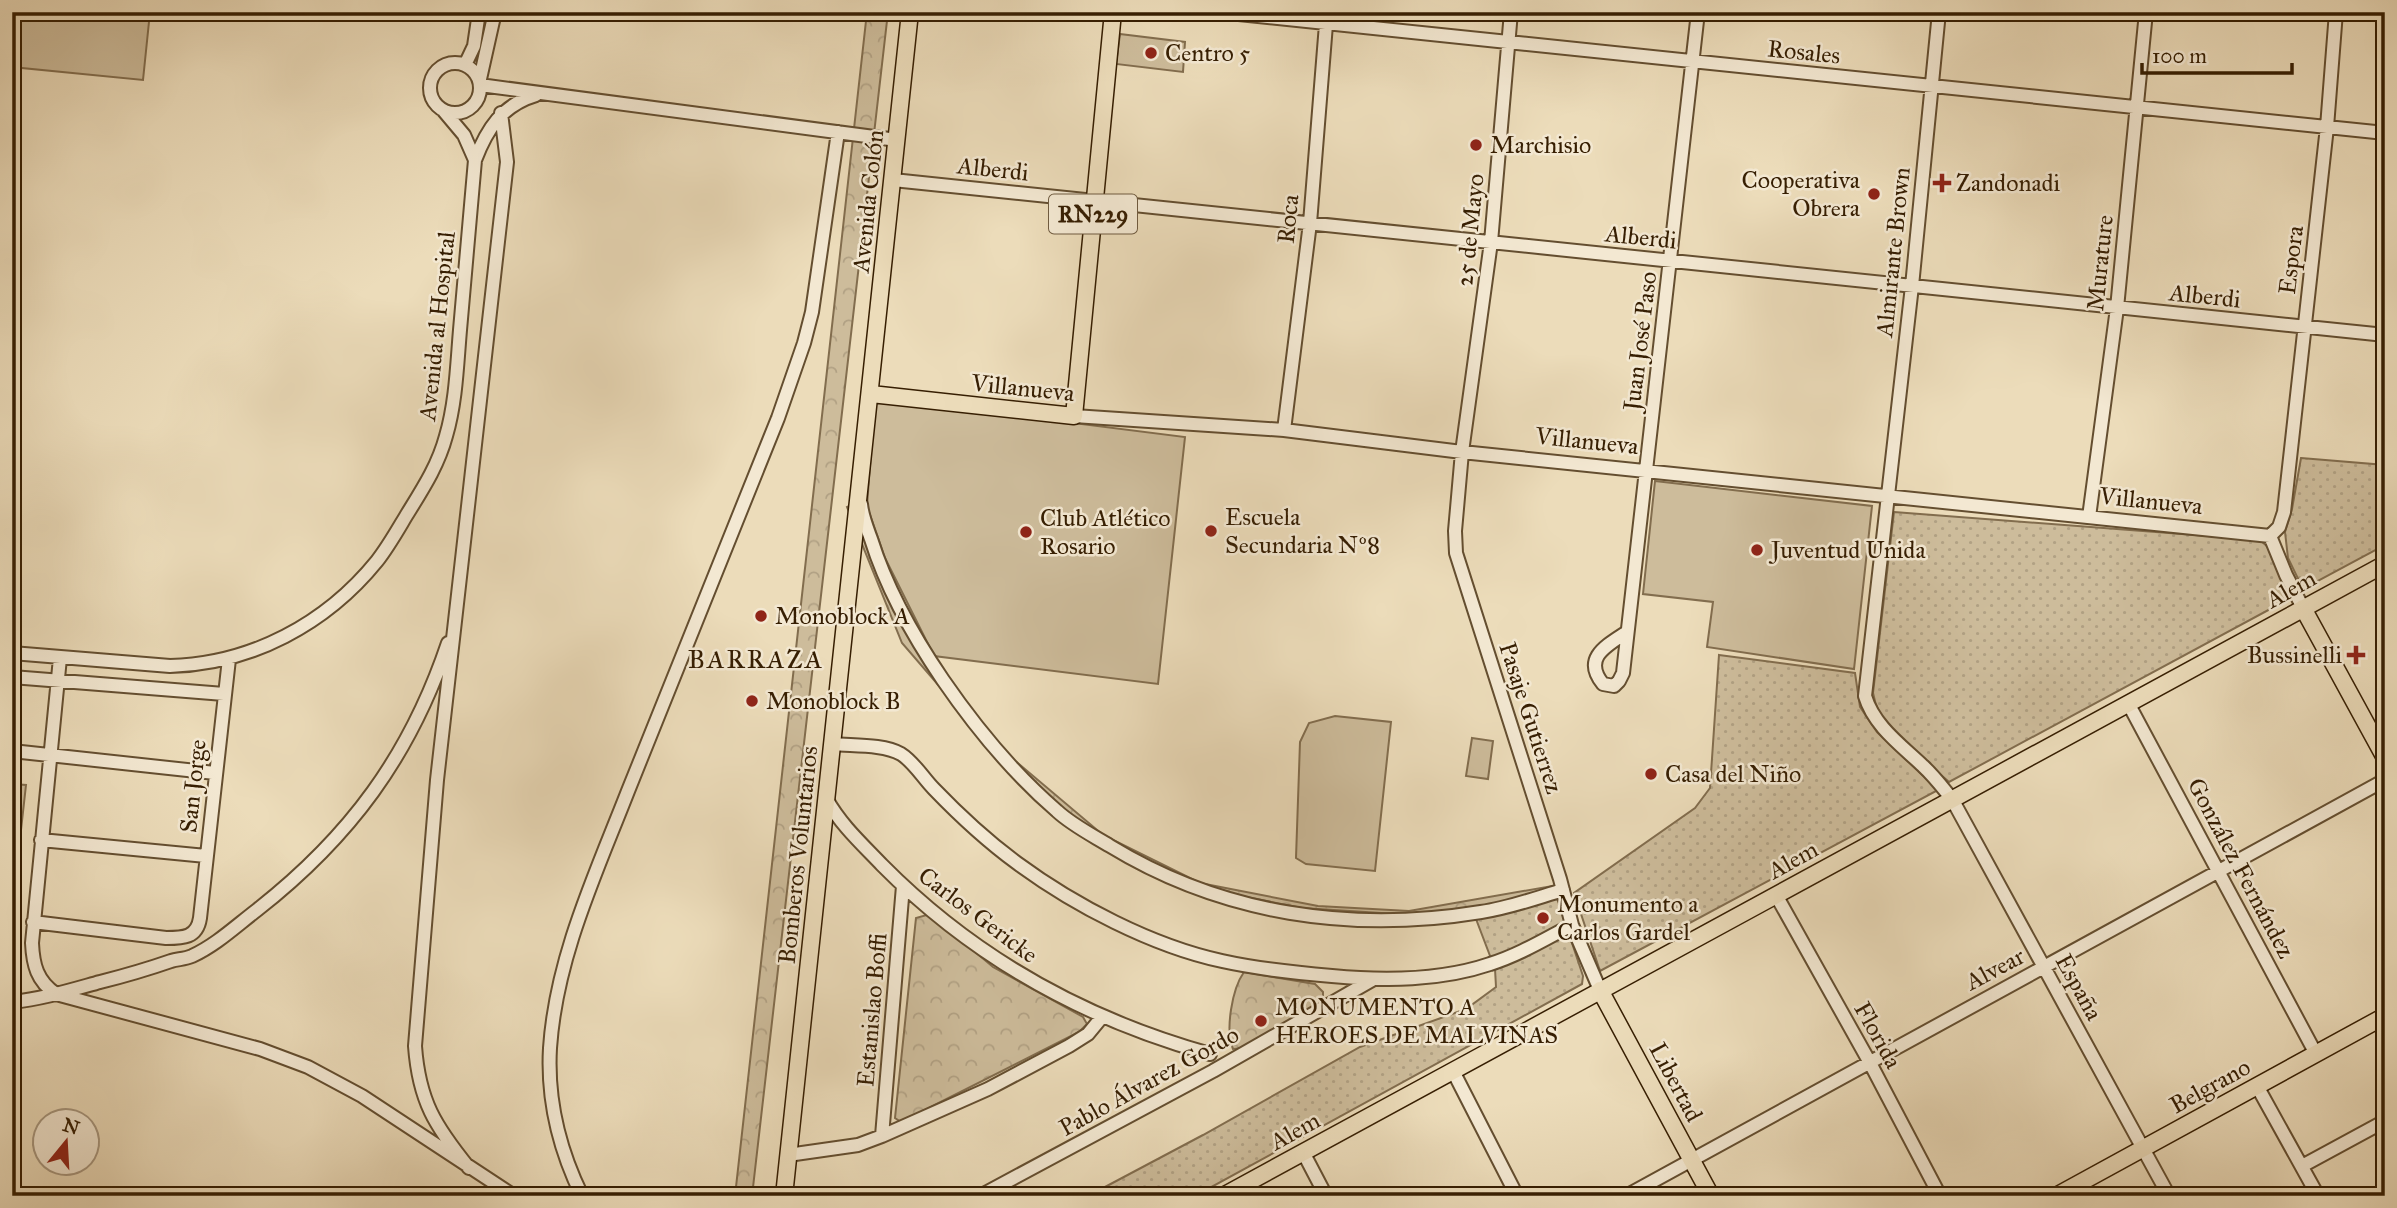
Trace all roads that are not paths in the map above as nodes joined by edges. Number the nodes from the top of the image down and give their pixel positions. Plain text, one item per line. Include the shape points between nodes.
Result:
1 (479, 12) edge
2 (495, 12) edge
3 (910, 12) edge
4 (1113, 12) edge
5 (1219, 12) edge
6 (1511, 12) edge
7 (1698, 12) edge
8 (1939, 12) edge
9 (2146, 12) edge
10 (2336, 12) edge
11 (1327, 18) edge
12 (1508, 42) junction
13 (1693, 61) junction
14 (465, 65) junction
15 (480, 82) junction
16 (1931, 86) junction
17 (540, 94) junction
18 (2138, 108) junction
19 (443, 110) junction
20 (501, 113) junction
21 (2328, 127) junction
22 (838, 132) junction
23 (2385, 133) edge
24 (897, 140) junction
25 (475, 160) junction
26 (893, 180) junction
27 (1094, 201) junction
28 (1310, 223) junction
29 (1491, 242) junction
30 (1671, 261) junction
31 (1912, 286) junction
32 (2117, 308) junction
33 (2304, 327) junction
34 (2385, 335) edge
35 (871, 394) junction
36 (1074, 416) junction
37 (1283, 430) junction
38 (1462, 452) junction
39 (1645, 470) junction
40 (860, 489) junction
41 (1887, 496) junction
42 (2089, 517) junction
43 (2270, 536) junction
44 (2385, 564) edge
45 (2303, 608) junction
46 (456, 620) junction
47 (1627, 632) dead end
48 (12, 653) edge
49 (60, 658) junction
50 (229, 659) junction
51 (12, 677) edge
52 (57, 682) junction
53 (224, 694) junction
54 (2128, 703) junction
55 (833, 744) junction
56 (12, 751) edge
57 (49, 755) junction
58 (2385, 758) edge
59 (215, 773) junction
60 (2385, 780) edge
61 (1952, 799) junction
62 (827, 800) junction
63 (41, 839) junction
64 (206, 856) junction
65 (2220, 872) junction
66 (903, 886) junction
67 (1563, 890) junction
68 (1776, 895) junction
69 (33, 922) junction
70 (1572, 925) junction
71 (2044, 967) junction
72 (1372, 979) junction
73 (1600, 990) junction
74 (56, 995) junction
75 (12, 1002) edge
76 (2385, 1016) edge
77 (1102, 1017) junction
78 (1210, 1054) dead end
79 (2316, 1054) junction
80 (1869, 1061) junction
81 (1453, 1071) junction
82 (2257, 1086) junction
83 (2385, 1121) edge
84 (882, 1136) junction
85 (2143, 1149) junction
86 (1303, 1152) junction
87 (788, 1155) junction
88 (1692, 1160) junction
89 (2302, 1166) junction
90 (469, 1168) junction
91 (514, 1196) edge
92 (582, 1196) edge
93 (784, 1196) edge
94 (980, 1196) edge
95 (1223, 1196) edge
96 (1326, 1196) edge
97 (1517, 1196) edge
98 (1626, 1196) edge
99 (1712, 1196) edge
100 (1940, 1196) edge
101 (2056, 1196) edge
102 (2169, 1196) edge
103 (2318, 1196) edge

1 - 14 street via 474,46
2 - 15 street
3 - 24 main road, Avenida Colón
4 - 27 main road, RN229
5 - 11 street, Rosales
6 - 12 street, 25 de Mayo
7 - 13 street, Juan José Paso
8 - 16 street, Almirante Brown
9 - 18 street, Murature
10 - 21 street, Espora
11 - 12 street, Rosales
11 - 28 street, Roca
12 - 13 street, Rosales
12 - 29 street, 25 de Mayo
13 - 16 street, Rosales
13 - 30 street, Juan José Paso
14 - 15 street
14 - 19 street via 444,66 433,77 430,93
15 - 17 street
15 - 19 street via 479,98 467,110
16 - 18 street, Rosales
16 - 31 street, Almirante Brown
17 - 20 street
17 - 22 street
18 - 21 street, Rosales
18 - 32 street, Murature
19 - 25 street via 464,135
20 - 25 street
20 - 46 street via 507,162
21 - 23 street, Rosales
21 - 33 street, Espora
22 - 24 street
22 - 92 street via 818,282 804,343 596,872 564,967 551,1035 552,1101 564,1155
24 - 26 main road, Avenida Colón
25 - 50 street, Avenida al Hospital via 454,394 447,433 430,477 378,560 350,589 288,636
26 - 27 street, Alberdi
26 - 35 main road, Avenida Colón
27 - 28 street, Alberdi
27 - 36 main road, RN229
28 - 29 street, Alberdi
28 - 37 street, Roca
29 - 30 street, Alberdi
29 - 38 street, 25 de Mayo
30 - 31 street, Alberdi
30 - 39 street, Juan José Paso
31 - 32 street, Alberdi
31 - 41 street, Almirante Brown
32 - 33 street, Alberdi
32 - 42 street, Murature
33 - 34 street, Alberdi
33 - 43 street, Espora via 2284,512
35 - 36 main road, Villanueva
35 - 40 main road, Bomberos Voluntarios
36 - 37 street, Villanueva
37 - 38 street, Villanueva
38 - 39 street, Villanueva
38 - 67 street, Pasaje Gutierrez via 1456,553
39 - 41 street, Villanueva
39 - 47 street, Juan José Paso
40 - 55 main road, Bomberos Voluntarios
40 - 67 street via 861,507 888,585 920,647 962,707 996,752 1058,813 1130,858 1230,901 1340,919 1414,919 1483,912
41 - 42 street, Villanueva
41 - 61 street, Almirante Brown via 1865,695 1869,711
42 - 43 street, Villanueva
43 - 45 street
44 - 45 main road, Alem
45 - 54 main road, Alem
45 - 58 main road
46 - 74 street via 425,704 384,777 355,817 290,884 219,940 191,956
46 - 90 street via 437,780 415,1046 422,1094 431,1115
48 - 49 street, Avenida al Hospital
49 - 50 street, Avenida al Hospital via 170,666
49 - 52 street
50 - 53 street, San Jorge
51 - 52 street
52 - 53 street
52 - 57 street
53 - 59 street, San Jorge
54 - 61 main road, Alem
54 - 65 street, González Fernández
55 - 62 main road, Bomberos Voluntarios
55 - 72 street via 902,754 974,828 1017,864 1128,928 1222,961
56 - 57 street
57 - 59 street
57 - 63 street
59 - 64 street, San Jorge
60 - 65 street, Alvear
61 - 68 main road, Alem
61 - 71 street, España
62 - 66 street, Carlos Gericke via 836,817
62 - 87 main road, Bomberos Voluntarios
63 - 64 street
63 - 69 street
64 - 69 street, San Jorge via 200,918 186,937
65 - 71 street, Alvear
65 - 79 street, González Fernández
66 - 77 street, Carlos Gericke via 1000,963
66 - 84 street, Estanislao Boffi
67 - 70 street, Pasaje Gutierrez
68 - 73 main road, Alem
68 - 80 street, Florida
69 - 74 street via 35,968 45,987
70 - 72 street via 1489,965 1429,976
70 - 73 street, Pasaje Gutierrez
71 - 80 street, Alvear
71 - 85 street, España
72 - 94 street, Pablo Álvarez Gordo
73 - 81 main road, Alem
73 - 88 main road, Libertad
74 - 75 street
74 - 90 street via 260,1049 309,1067 362,1096
76 - 79 main road, Belgrano
77 - 78 street, Carlos Gericke via 1161,1041
77 - 84 street via 1088,1034 1037,1064
79 - 82 main road, Belgrano
80 - 88 street, Alvear
80 - 100 street, Florida
81 - 86 main road, Alem
81 - 97 street
82 - 85 main road, Belgrano
82 - 89 street
83 - 89 street
84 - 87 street via 846,1147
85 - 101 main road, Belgrano
85 - 102 street, España
86 - 95 main road, Alem
86 - 96 street
87 - 93 main road, Bomberos Voluntarios
88 - 98 street, Alvear
88 - 99 main road, Libertad
89 - 103 street
90 - 91 street

